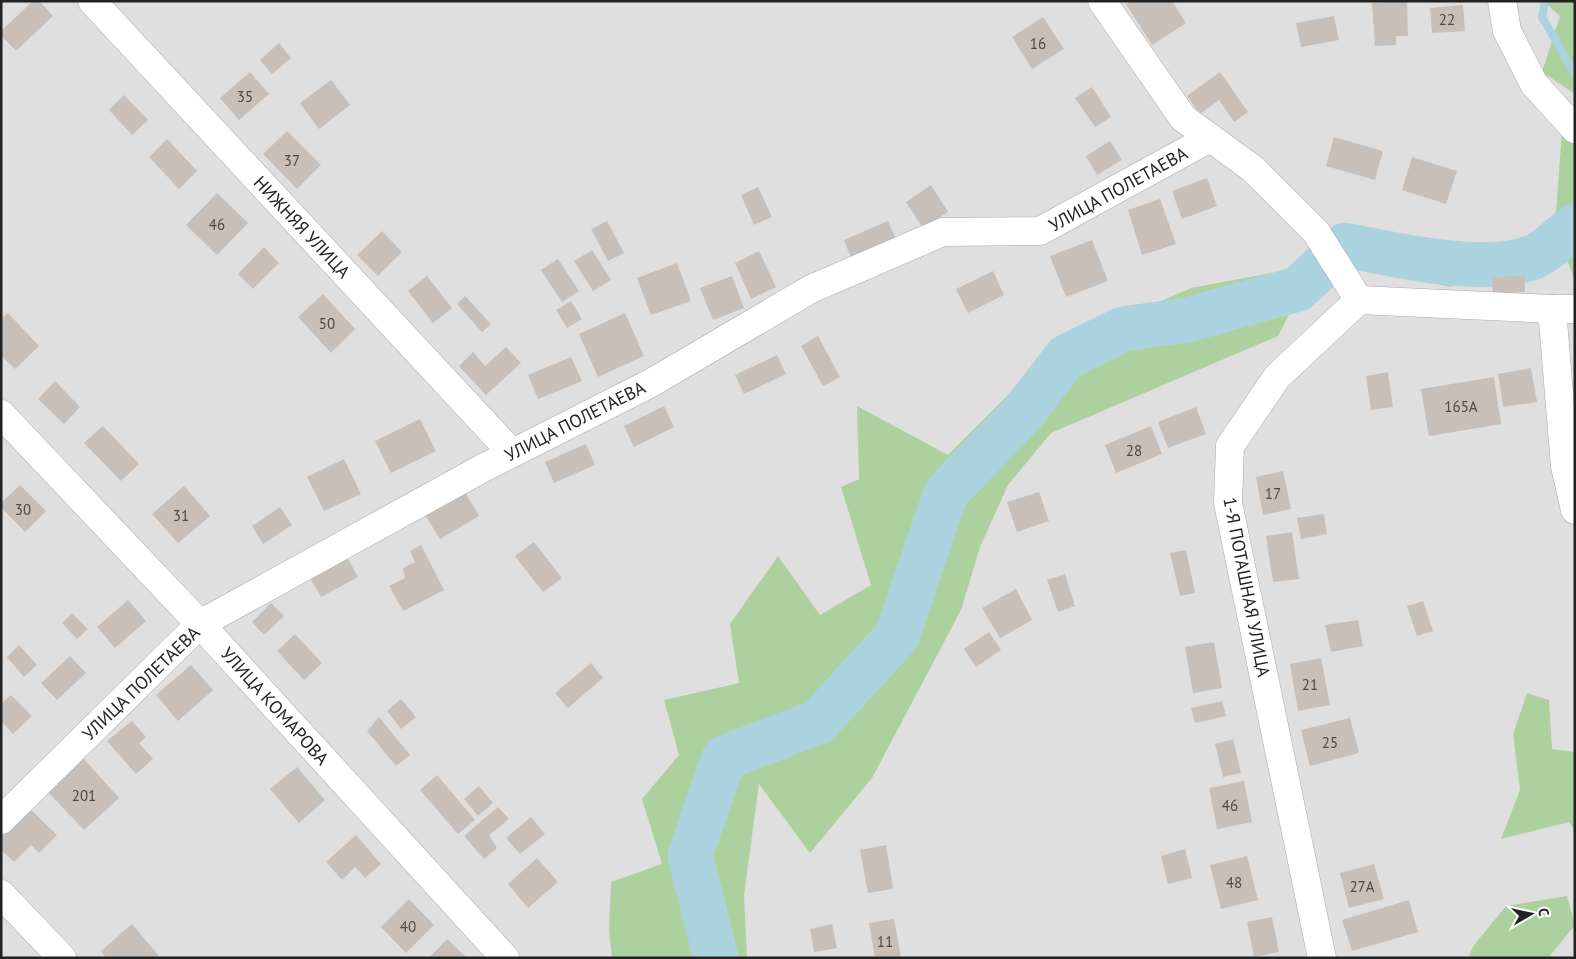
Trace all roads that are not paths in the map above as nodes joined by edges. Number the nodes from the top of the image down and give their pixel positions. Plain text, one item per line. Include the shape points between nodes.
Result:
1 (92, 1) edge
2 (1102, 1) edge
3 (1502, 1) edge
4 (1575, 129) edge
5 (1210, 138) junction
6 (1359, 300) junction
7 (1563, 309) edge
8 (1, 414) edge
9 (512, 454) junction
10 (1575, 510) edge
11 (200, 624) junction
12 (1, 820) edge
13 (1, 894) edge
14 (62, 958) edge
15 (505, 958) edge
16 (1322, 958) edge

1 - 9 street, НИЖНЯЯ УЛИЦА
2 - 5 street via 1183,118
3 - 4 street via 1507,31 1534,84
5 - 6 street via 1253,169 1316,232
5 - 9 street, УЛИЦА ПОЛЕТАЕВА via 1040,231 943,232 811,289 652,383
6 - 7 street
6 - 16 street, 1-Я ПОТАШНАЯ УЛИЦА via 1277,376 1230,446 1228,502
7 - 10 street via 1564,466
8 - 11 street, УЛИЦА КОМАРОВА
9 - 11 street, УЛИЦА ПОЛЕТАЕВА
11 - 12 street, УЛИЦА ПОЛЕТАЕВА
11 - 15 street, УЛИЦА КОМАРОВА
13 - 14 street

